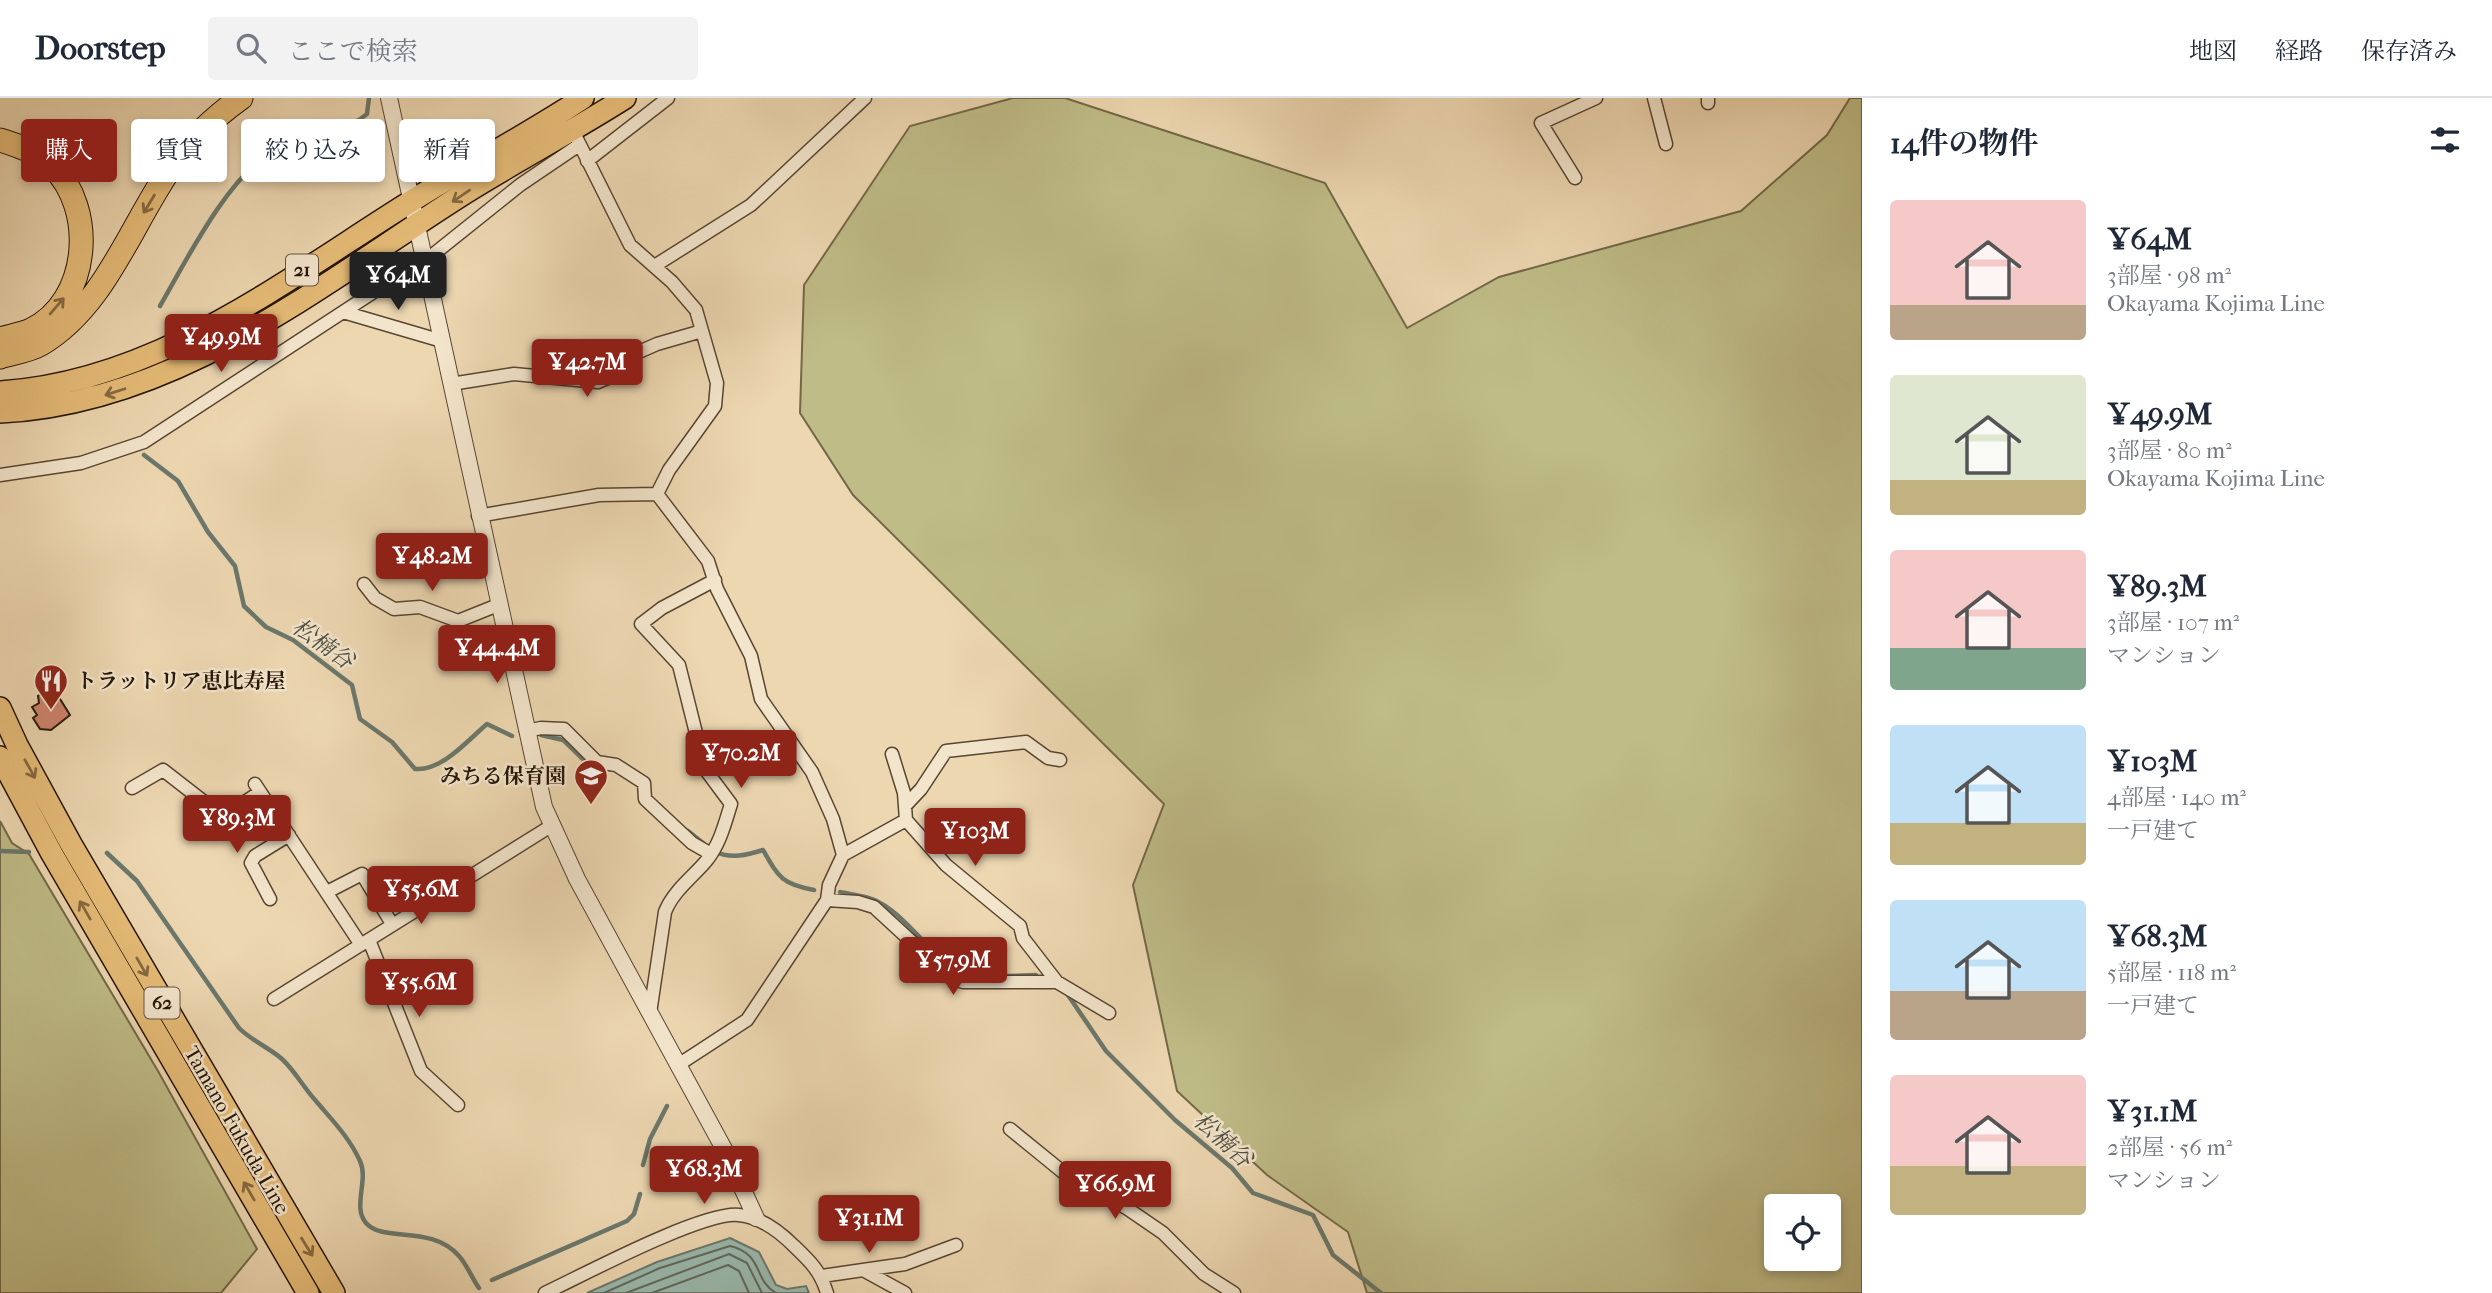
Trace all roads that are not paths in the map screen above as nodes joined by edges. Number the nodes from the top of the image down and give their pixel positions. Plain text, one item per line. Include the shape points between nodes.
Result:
1 (241, 98) edge
2 (390, 98) edge
3 (583, 98) edge
4 (625, 98) edge
5 (668, 98) edge
6 (865, 98) edge
7 (1596, 98) edge
8 (1654, 98) edge
9 (563, 111) junction
10 (576, 138) junction
11 (0, 140) edge
12 (1667, 144) dead end
13 (587, 161) junction
14 (1576, 178) dead end
15 (412, 200) junction
16 (418, 226) junction
17 (425, 261) junction
18 (656, 265) junction
19 (429, 284) junction
20 (343, 313) junction
21 (702, 331) junction
22 (0, 339) edge
23 (442, 341) junction
24 (0, 356) edge
25 (451, 384) junction
26 (0, 392) edge
27 (0, 412) edge
28 (0, 475) edge
29 (657, 494) junction
30 (478, 516) junction
31 (715, 580) junction
32 (364, 584) dead end
33 (498, 605) junction
34 (0, 708) edge
35 (526, 731) junction
36 (892, 754) dead end
37 (0, 757) edge
38 (1060, 760) dead end
39 (132, 788) dead end
40 (905, 806) junction
41 (906, 820) junction
42 (551, 826) junction
43 (289, 835) junction
44 (711, 855) junction
45 (843, 855) junction
46 (327, 892) junction
47 (270, 899) dead end
48 (827, 900) junction
49 (392, 924) junction
50 (365, 942) junction
51 (1057, 982) junction
52 (274, 999) dead end
53 (650, 1013) junction
54 (1109, 1013) dead end
55 (678, 1065) junction
56 (458, 1105) dead end
57 (1010, 1129) dead end
58 (756, 1218) junction
59 (956, 1245) dead end
60 (863, 1270) junction
61 (822, 1276) junction
62 (308, 1293) edge
63 (334, 1293) edge
64 (545, 1293) edge
65 (827, 1293) edge
66 (905, 1293) edge
67 (1234, 1293) edge

1 -> 24 highway via 209,120 170,168 95,292 71,323 39,346
2 - 15 street
3 - 9 main road, 21
4 - 10 main road, 21
5 - 13 street
6 - 18 street via 751,205
7 - 14 street via 1541,123
8 - 12 street
9 - 10 street
9 - 15 main road, 21
10 - 13 street
10 -> 16 main road, 21 via 474,187
10 - 17 street
22 -> 11 highway via 33,330 61,304 77,274 82,249 81,224 68,185 30,150
13 - 18 street via 630,245
15 - 16 street
15 - 26 main road, 21 via 173,346 93,377
16 - 17 street
16 -> 27 main road, 21 via 260,324 179,367 97,398
17 - 19 street
18 - 21 street via 696,310
19 - 20 street via 392,280
19 - 23 street
20 - 23 street
20 - 28 street via 144,442 81,463
21 - 25 street via 632,355 617,374 598,382 514,374
21 - 29 street via 717,383 715,406
23 - 25 street
25 - 30 street
29 - 30 street via 599,495
29 - 31 street via 708,561
30 - 33 street
31 - 44 street via 641,624 679,665 705,769 731,804
31 - 45 street via 751,656 761,699 812,772
32 - 33 street via 375,598 394,609 420,607 458,621
33 - 35 street
34 -> 63 main road, Tamano Fukuda Line / 62 via 71,844
35 - 42 street
35 - 44 street via 564,729 597,762 616,765 644,783 645,799
36 - 40 street
62 -> 37 main road, Tamano Fukuda Line / 62
38 - 40 street via 1048,758 1026,742 946,751
39 - 43 street via 163,770 217,812 227,814 258,788
40 - 41 street
41 - 45 street
41 - 51 street via 946,865 1020,926 1023,938
42 - 49 street
42 - 53 street
43 - 46 street
43 - 47 street via 251,863
44 - 53 street via 670,900
45 - 48 street
46 - 49 street via 362,874
46 - 50 street
48 - 51 street via 874,907 951,978 963,982
48 - 55 street via 747,1020
49 - 50 street
50 - 52 street
50 - 56 street via 421,1071
51 - 54 street
53 - 55 street
55 - 58 street
57 - 67 street via 1064,1173 1163,1233 1203,1273
58 - 61 street via 789,1241
58 - 64 street via 736,1214 678,1231
59 - 60 street via 905,1264
60 - 61 street
60 - 66 street
61 - 65 street

